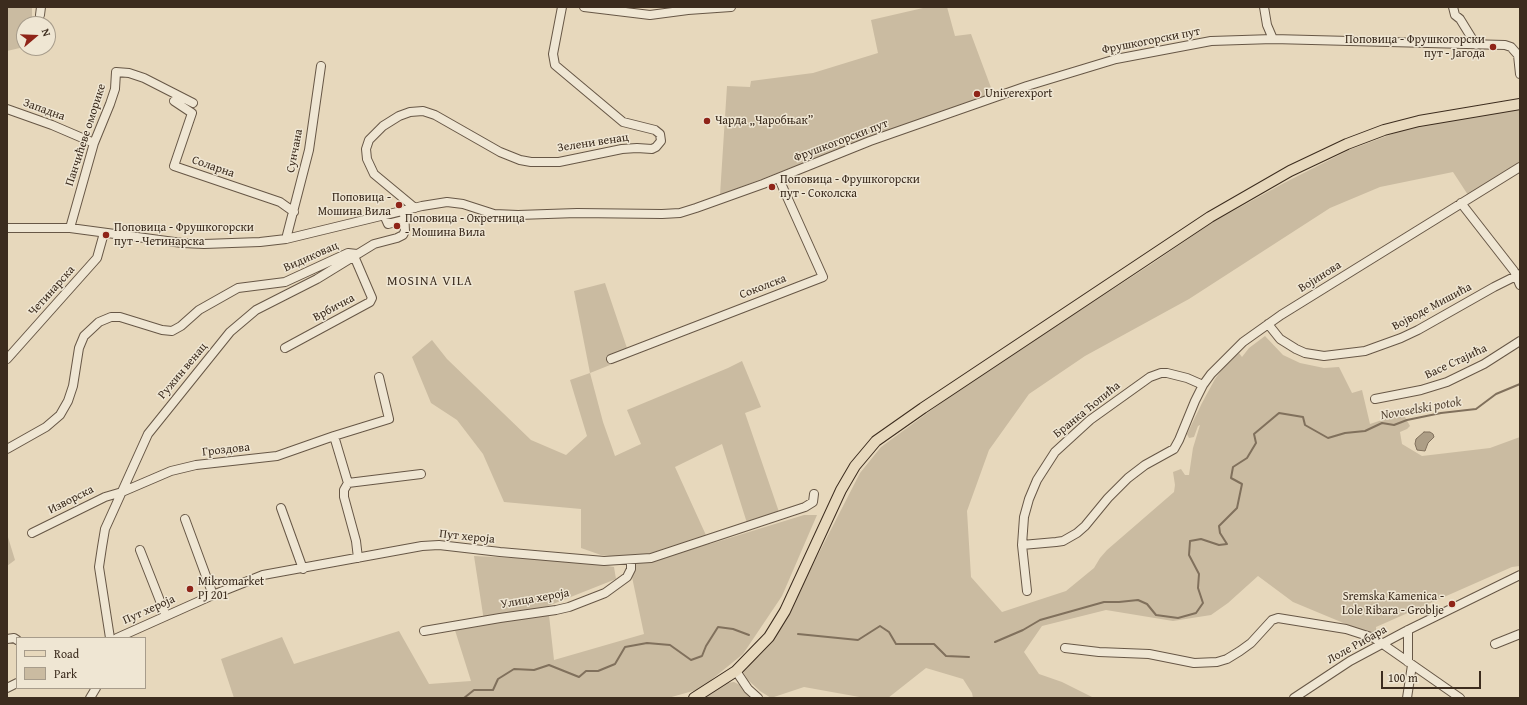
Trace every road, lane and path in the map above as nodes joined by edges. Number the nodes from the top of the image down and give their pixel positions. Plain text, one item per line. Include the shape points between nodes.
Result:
1 (562, 7) edge
2 (584, 7) edge
3 (731, 7) edge
4 (1264, 7) edge
5 (1453, 7) edge
6 (1273, 39) junction
7 (1520, 44) edge
8 (1476, 45) junction
9 (1505, 45) junction
10 (1519, 52) edge
11 (321, 66) dead end
12 (1520, 74) edge
13 (174, 101) dead end
14 (193, 103) dead end
15 (1520, 104) edge
16 (7, 109) edge
17 (94, 143) junction
18 (1520, 167) edge
19 (779, 179) junction
20 (1461, 203) junction
21 (415, 208) junction
22 (404, 211) junction
23 (294, 212) junction
24 (384, 215) junction
25 (404, 220) junction
26 (7, 228) edge
27 (70, 228) junction
28 (104, 233) junction
29 (286, 239) junction
30 (355, 255) junction
31 (1518, 275) edge
32 (1520, 285) edge
33 (1268, 324) junction
34 (1520, 341) edge
35 (285, 348) dead end
36 (611, 359) dead end
37 (7, 360) edge
38 (379, 377) dead end
39 (1203, 385) junction
40 (1375, 399) dead end
41 (334, 436) junction
42 (7, 449) edge
43 (421, 474) dead end
44 (348, 483) junction
45 (122, 492) junction
46 (814, 494) dead end
47 (281, 508) dead end
48 (185, 519) dead end
49 (32, 533) dead end
50 (1022, 545) junction
51 (140, 550) dead end
52 (358, 558) junction
53 (631, 560) junction
54 (303, 569) junction
55 (1520, 574) edge
56 (1027, 591) dead end
57 (213, 595) junction
58 (166, 616) junction
59 (1408, 630) junction
60 (424, 631) dead end
61 (1520, 634) edge
62 (110, 637) edge
63 (119, 637) edge
64 (1382, 644) junction
65 (1495, 644) dead end
66 (1065, 648) dead end
67 (1410, 663) junction
68 (736, 671) junction
69 (16, 684) edge
70 (7, 688) edge
71 (95, 689) edge
72 (90, 698) edge
73 (694, 698) edge
74 (758, 698) edge
75 (1294, 698) edge
76 (1407, 698) edge
77 (1460, 698) edge

1 - 21 street, Зелени венац via 553,54 555,65 623,122 655,130 660,134 661,141 652,149 622,149 559,162 531,162 500,152 435,115 424,111 410,112 383,126 369,140 366,149 367,159 374,174
2 - 3 street via 650,15
4 - 6 street
5 - 8 street via 1455,15
6 - 8 street, Фрушкогорски пут
6 - 19 street, Фрушкогорски пут via 1211,41 1116,59 1027,86 870,141
7 - 9 street, Фрушкогорски пут
8 - 9 street, Фрушкогорски пут
9 - 10 street
10 - 12 street
11 - 23 street, Сунчана via 309,150
13 - 23 street, Соларна via 192,113 174,166 280,202
14 - 17 street, Панчићеве оморике via 144,78 116,72 115,89
15 - 68 main road via 1419,121 1384,130 1290,171 1210,217 876,441 855,466 841,490 779,623
16 - 17 street, Западна
17 - 27 street, Панчићеве оморике
18 - 20 street, Војинова
19 - 21 street, Фрушкогорски пут via 696,208 670,214 494,214 463,204 447,202
19 - 36 street, Соколска via 823,277
20 - 31 street
20 - 33 street, Војинова
21 - 22 street, Фрушкогорски пут
22 - 24 street, Фрушкогорски пут
22 - 25 street, Ружин венац
23 - 29 street, Сунчана
24 - 25 street via 388,224
24 - 29 street, Фрушкогорски пут
25 - 30 street, Ружин венац via 403,235 374,244
26 - 27 street, Фрушкогорски пут
27 - 28 street, Фрушкогорски пут
28 - 29 street, Фрушкогорски пут via 204,244
28 - 37 street, Четинарска via 97,258
30 - 35 street, Врбичка via 372,298 370,302
30 - 42 street, Видиковац via 342,255 285,282 238,288 199,310 172,331 120,317 111,317 99,322 84,336 79,348 73,386 60,415 46,427
30 - 45 street, Ружин венац via 317,279 270,301 230,332 148,434
31 - 32 street
31 - 33 street, Војводе Мишића via 1418,330 1365,351 1324,356 1305,353 1280,339
33 - 39 street, Војинова via 1243,342
34 - 40 street, Васе Стајића via 1484,364 1447,382
38 - 41 street, Гроздова via 389,419
39 - 50 street, Војинова via 1174,449 1132,475 1077,533 1056,542
39 - 50 street, Бранка Ћопића via 1176,374 1155,374 1069,438 1055,452 1037,480 1024,518
41 - 44 street
41 - 45 street, Гроздова via 277,456 196,465 171,471
43 - 44 street
44 - 52 street via 344,497
45 - 49 street, Изворска via 105,497
45 - 62 street, Ружин венац via 105,529 99,567
46 - 53 street, Пут хероја via 813,502 805,507 651,558
47 - 54 street
48 - 57 street
50 - 56 street, Бранка Ћопића
51 - 58 street
52 - 53 street, Пут хероја via 439,545 604,561
52 - 54 street, Пут хероја
53 - 60 street, Улица хероја via 631,569 627,577 605,592 569,607
54 - 57 street, Пут хероја via 263,575
55 - 59 street, Лоле Рибара
57 - 58 street, Пут хероја
58 - 63 street, Пут хероја
59 - 64 street, Лоле Рибара
59 - 67 street
61 - 65 street
64 - 66 street via 1364,634 1346,629 1278,618 1272,620 1240,651 1217,662 1194,663 1150,654
64 - 67 street
64 - 75 street, Лоле Рибара via 1350,661
67 - 76 street
67 - 77 street
68 - 73 main road
68 - 74 street via 748,689
69 - 70 street
71 - 72 street

